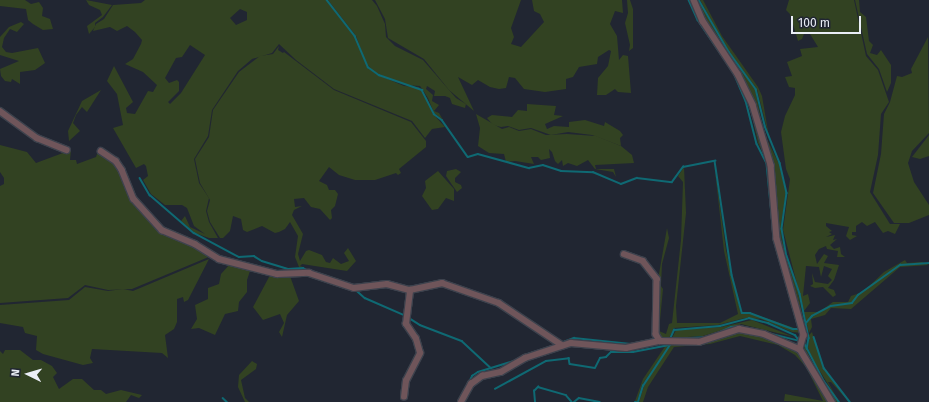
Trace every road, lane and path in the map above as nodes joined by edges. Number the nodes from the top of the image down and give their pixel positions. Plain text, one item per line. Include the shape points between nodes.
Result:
1 (694, 0) edge
2 (0, 111) edge
3 (67, 150) dead end
4 (101, 151) dead end
5 (624, 254) dead end
6 (410, 290) junction
7 (660, 342) junction
8 (562, 346) junction
9 (800, 349) junction
10 (404, 397) dead end
11 (461, 402) edge
12 (832, 402) edge

1 - 9 street via 703,21 738,74 753,105 771,165 777,239 804,335
2 - 3 street via 37,138
4 - 6 street via 116,161 134,199 162,230 195,244 219,260 277,274 309,273 354,288 387,284
5 - 7 street via 643,261 657,279 656,334
6 - 8 street via 442,283 487,298 521,317
6 - 10 street via 406,324 416,339 420,353 406,381
7 - 8 street via 626,348 584,342
7 - 9 street via 699,342 739,329 764,334
8 - 11 street via 525,358 501,372 482,376 471,384
9 - 12 street

